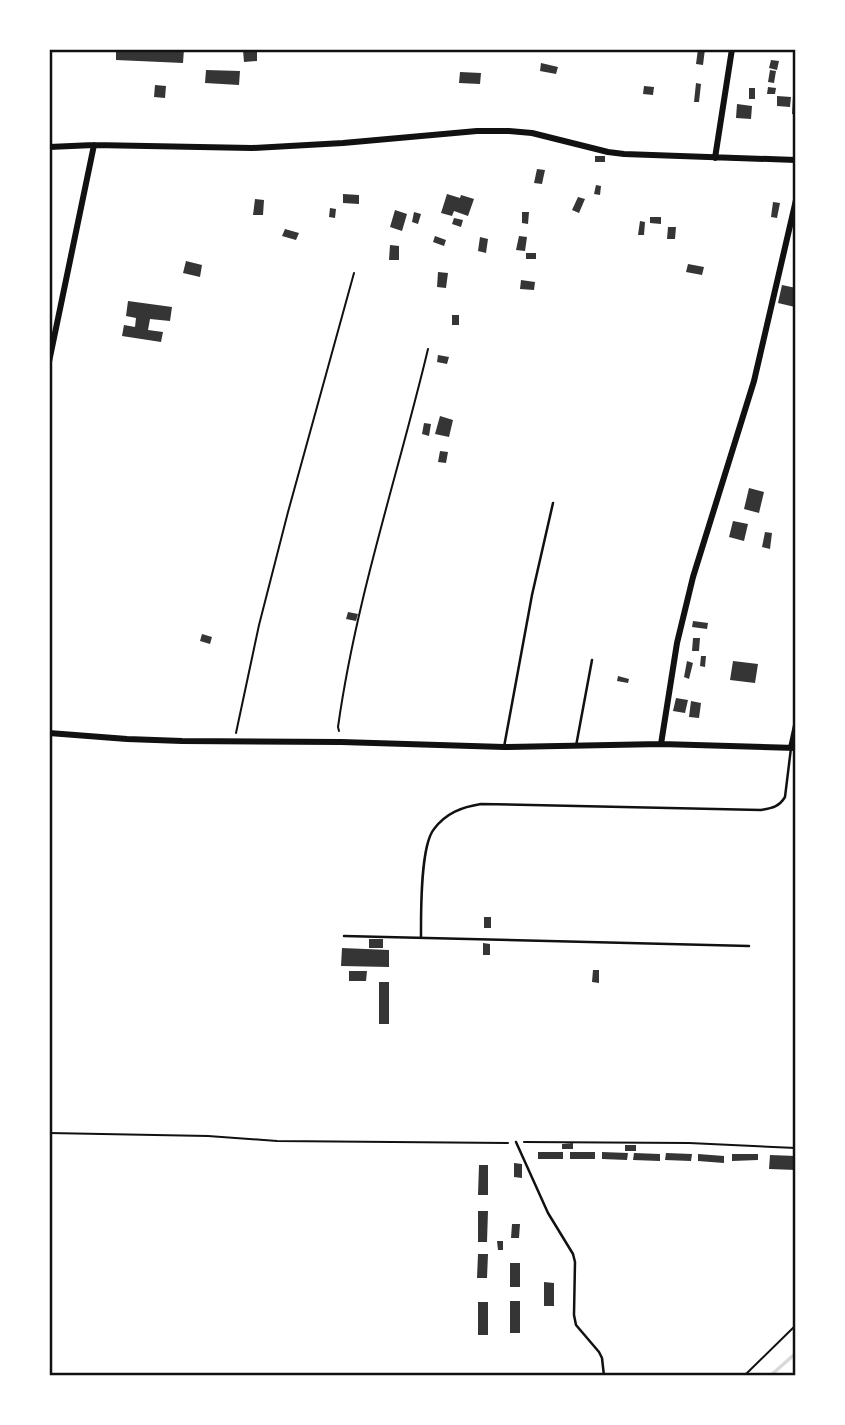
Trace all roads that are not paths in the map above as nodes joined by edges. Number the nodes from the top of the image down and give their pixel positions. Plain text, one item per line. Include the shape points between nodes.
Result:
1 (732, 49) edge
2 (94, 145) junction
3 (49, 147) edge
4 (715, 158) junction
5 (796, 160) edge
6 (796, 200) edge
7 (49, 362) edge
8 (553, 503) dead end
9 (592, 660) dead end
10 (796, 724) edge
11 (49, 733) edge
12 (660, 744) junction
13 (576, 746) junction
14 (504, 747) junction
15 (794, 748) edge
16 (344, 936) dead end
17 (421, 938) junction
18 (749, 946) dead end
19 (516, 1142) road end
20 (604, 1376) edge

1 - 4 street
2 - 3 street
2 - 4 street via 252,148 509,131 616,153
2 - 7 street
4 - 5 street
6 - 12 street via 754,381 693,577
8 - 14 lane
9 - 13 lane
10 - 15 street
11 - 14 street via 127,739
12 - 13 street
12 - 15 street
13 - 14 street
15 - 17 lane via 782,803 761,810 465,806 432,831 421,890
16 - 17 lane
17 - 18 lane
19 - 20 lane via 548,1213 573,1254 576,1325 602,1357

